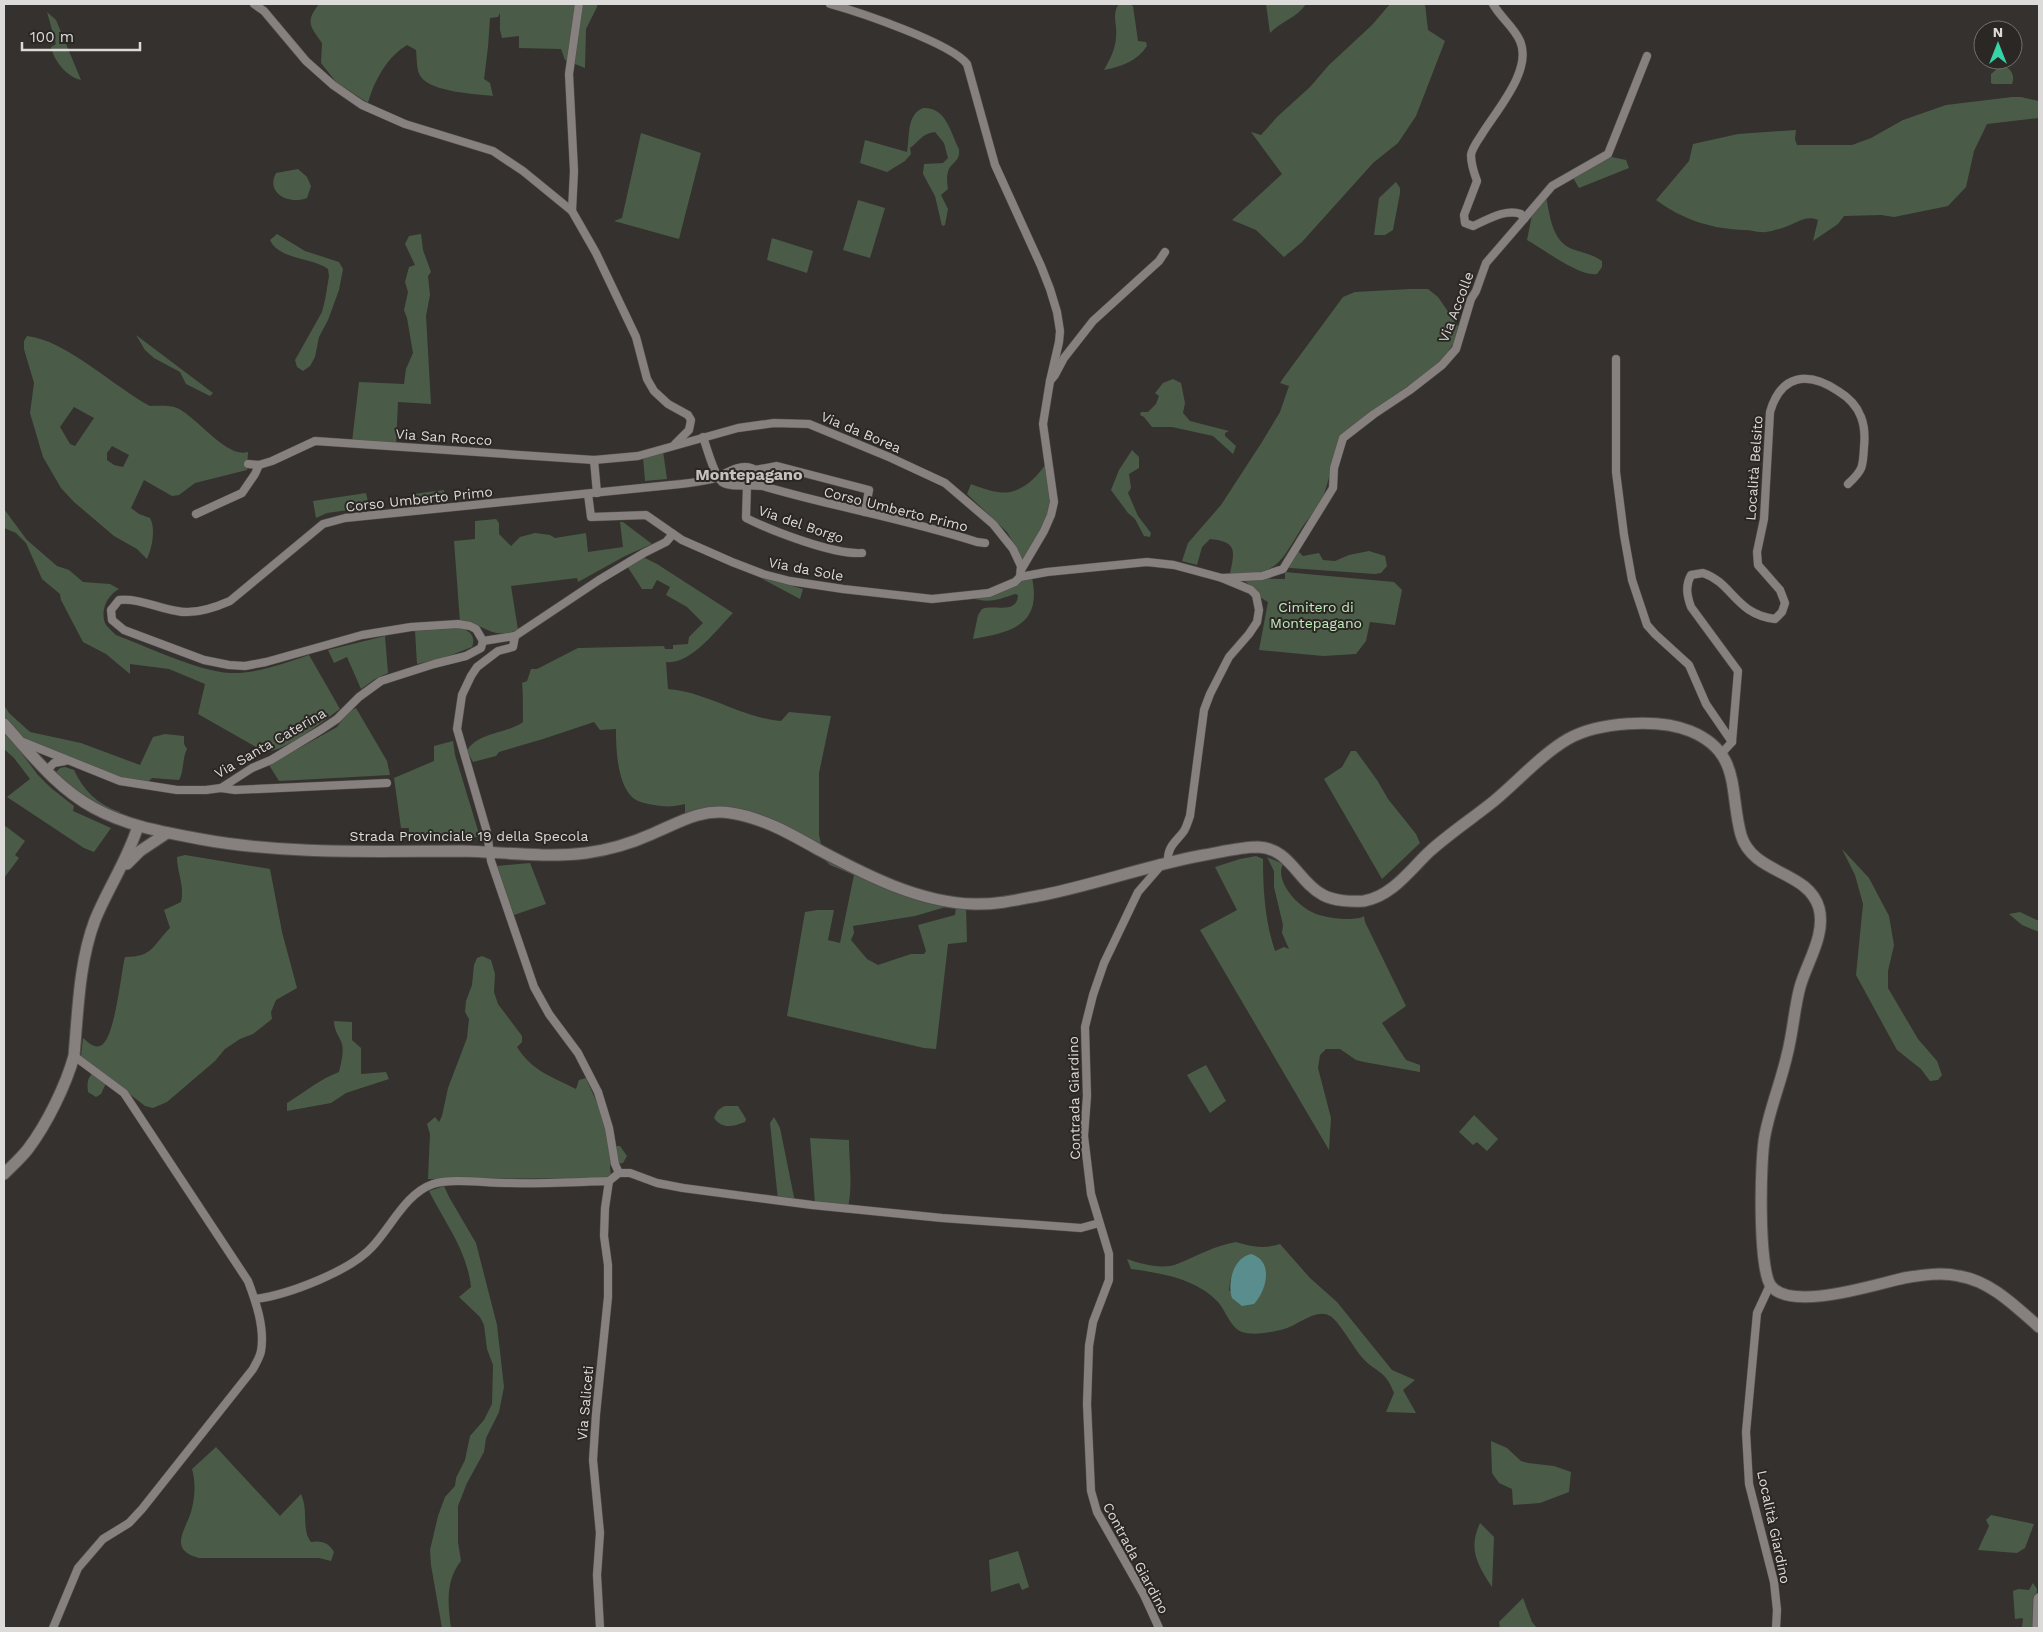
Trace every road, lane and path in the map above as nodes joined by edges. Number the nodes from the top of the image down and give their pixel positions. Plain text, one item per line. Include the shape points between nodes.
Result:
1 (254, 4) edge
2 (579, 4) edge
3 (830, 4) edge
4 (1493, 4) edge
5 (1647, 56) dead end
6 (572, 211) junction
7 (1524, 219) junction
8 (1165, 252) dead end
9 (1616, 359) dead end
10 (1050, 381) junction
11 (703, 437) junction
12 (674, 445) junction
13 (642, 455) joint
14 (594, 460) junction
15 (248, 464) dead end
16 (259, 465) junction
17 (755, 470) junction
18 (718, 477) junction
19 (1848, 484) dead end
20 (747, 486) junction
21 (597, 493) junction
22 (588, 494) junction
23 (865, 512) junction
24 (196, 514) dead end
25 (673, 534) junction
26 (985, 543) dead end
27 (862, 554) dead end
28 (1020, 574) junction
29 (1222, 578) junction
30 (515, 636) junction
31 (483, 641) junction
32 (4, 724) edge
33 (18, 740) junction
34 (1732, 742) junction
35 (1720, 755) junction
36 (67, 761) junction
37 (43, 767) junction
38 (387, 783) dead end
39 (221, 788) junction
40 (138, 826) junction
41 (167, 833) junction
42 (490, 852) junction
43 (1164, 863) junction
44 (116, 874) junction
45 (74, 1056) junction
46 (619, 1173) junction
47 (4, 1174) edge
48 (608, 1181) junction
49 (1099, 1223) junction
50 (1770, 1285) junction
51 (255, 1299) junction
52 (2039, 1327) edge
53 (2039, 1599) edge
54 (53, 1628) edge
55 (600, 1628) edge
56 (1159, 1628) edge
57 (1776, 1628) edge
58 (2038, 1628) edge

1 - 6 street via 264,11 306,61 362,105 406,124 494,151
2 - 6 street via 569,74 574,172
3 - 10 street via 947,48 967,64 995,165 1041,266 1057,312 1059,342
4 - 7 street via 1520,41 1523,56 1506,99 1471,154 1477,181 1464,220 1473,226 1513,212 1521,214
5 - 7 street, Via Accolle via 1608,154 1552,186
6 - 12 street via 596,253 636,338 647,379 668,404 692,420 689,430
7 - 29 street, Via Accolle via 1486,264 1456,349 1442,365 1343,438 1334,468 1333,488 1283,569 1262,576
8 - 10 street via 1093,321
9 - 34 street via 1616,472 1632,580 1647,625 1689,665 1706,704
10 - 28 street via 1043,424 1054,502 1044,531
11 - 12 street, Via da Borea
11 - 18 street
11 - 28 street, Via da Borea via 738,428 796,422 815,426 881,453 945,483 974,506 1014,549 1021,566
12 - 13 street, Via da Borea
13 - 14 street, Via San Rocco
14 - 16 street, Via San Rocco via 315,441
14 - 21 street
15 - 16 street, Via San Rocco
16 - 24 street via 242,493
17 - 18 street, Corso Umberto Primo via 740,468
17 - 20 street via 754,481
17 - 23 street, Corso Umberto Primo via 777,466 869,490
18 - 20 street, Corso Umberto Primo via 726,484
18 - 21 street, Corso Umberto Primo
19 - 34 street, Località Belsito via 1863,467 1866,433 1858,411 1846,396 1812,378 1802,378 1787,385 1774,398 1770,412 1764,519 1757,552 1758,565 1780,590 1785,603 1782,612 1775,619 1760,617 1703,572 1691,575 1687,582 1691,607 1738,671
20 - 23 street, Corso Umberto Primo via 761,486
20 - 27 street, Via del Borgo via 746,518 850,554
21 - 22 street, Corso Umberto Primo
22 - 25 street, Via da Sole via 591,517 646,515
22 - 31 street, Corso Umberto Primo via 346,518 323,524 230,601 217,607 178,612 128,599 119,600 111,610 112,620 124,630 204,660 229,665 266,662 362,635 411,627 470,626 476,629
23 - 26 street, Corso Umberto Primo
25 - 28 street, Via da Sole via 705,551 763,574 843,589 942,598 989,593 1015,582
25 - 30 street via 666,542 607,575
28 - 29 street via 1148,562 1174,564
29 - 43 street, Contrada Giardino via 1251,590 1256,595 1259,610 1253,628 1229,657 1210,694 1204,710 1190,816 1185,830 1170,845
30 - 31 street
30 - 42 street via 513,648 498,651 471,676 462,695 457,728
31 - 39 street, Via Santa Caterina via 481,648 466,656 381,681 337,719
32 - 33 main road, Strada Provinciale 19 della Specola
33 - 36 street, Via Santa Caterina
33 - 37 main road, Strada Provinciale 19 della Specola
34 - 35 street
35 - 43 main road, Strada Provinciale 19 della Specola via 1707,739 1671,725 1642,723 1576,734 1457,828 1405,878 1379,896 1356,902 1324,896 1282,855 1259,847
35 - 50 main road, Strada Provinciale 19 della Specola via 1728,764 1733,781 1747,850 1761,864 1802,885 1818,903 1820,914 1820,930 1800,988 1787,1058 1765,1133 1762,1242
36 - 37 street, Via Santa Caterina via 45,757
36 - 39 street, Via Santa Caterina via 120,781 149,787
37 - 40 main road, Strada Provinciale 19 della Specola via 83,802
38 - 39 street
40 - 41 main road, Strada Provinciale 19 della Specola
40 - 44 main road
41 - 42 main road, Strada Provinciale 19 della Specola via 280,850
41 - 44 main road via 140,851
42 - 43 main road, Strada Provinciale 19 della Specola via 587,853 629,843 692,816 729,812 778,827 857,870 911,891 933,899 974,904 1020,900 1087,886
42 - 46 street via 534,987 578,1053 598,1092
43 - 49 street, Contrada Giardino via 1138,892 1104,963 1085,1027 1087,1096 1084,1136 1091,1194
44 - 45 main road via 95,921 85,957
45 - 47 main road via 61,1093 46,1120 28,1149
45 - 51 street via 124,1093 248,1281
46 - 48 street
46 - 49 street via 630,1173 683,1188 838,1208 1080,1228
48 - 51 street via 433,1184 404,1207 371,1248 342,1268 286,1293
48 - 55 street, Via Saliceti via 604,1236 608,1296 593,1460 600,1533 597,1576
49 - 56 street, Contrada Giardino via 1108,1254 1109,1280 1093,1322 1089,1346 1087,1404 1092,1496 1096,1512 1144,1595
50 - 52 main road via 1785,1295 1828,1296 1910,1277 1957,1275 1974,1280 2003,1296
50 - 57 street, Località Giardino via 1757,1313 1746,1432 1750,1484 1774,1582
51 - 54 street via 260,1319 261,1352 253,1369 142,1509 129,1523 103,1539 78,1568
53 - 58 main road

